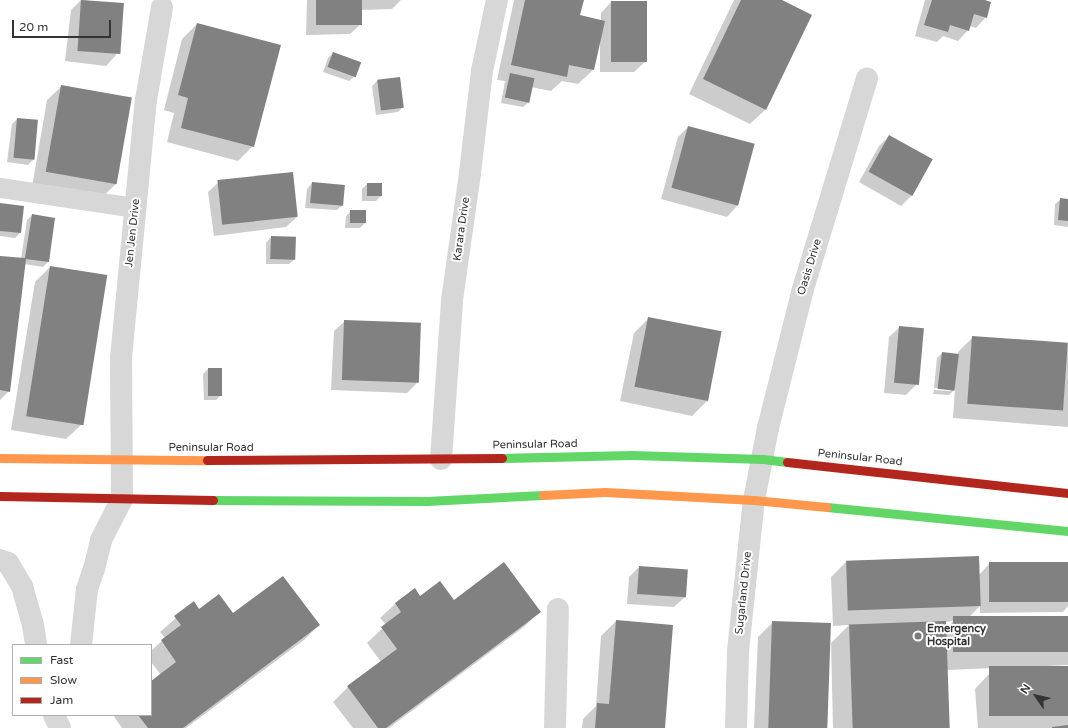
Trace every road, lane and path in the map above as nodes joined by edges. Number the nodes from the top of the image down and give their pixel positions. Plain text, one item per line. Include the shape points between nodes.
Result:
1 (497, 0) edge
2 (162, 7) dead end
3 (867, 78) dead end
4 (0, 188) edge
5 (135, 208) junction
6 (0, 458) edge
7 (441, 459) junction
8 (762, 459) junction
9 (123, 460) junction
10 (1068, 493) edge
11 (0, 496) edge
12 (122, 499) junction
13 (754, 500) junction
14 (1068, 530) edge
15 (0, 560) edge
16 (558, 609) dead end
17 (36, 644) edge
18 (82, 644) edge
19 (55, 716) edge
20 (66, 716) edge
21 (61, 728) edge
22 (555, 728) edge
23 (736, 728) edge

1 - 7 street, Karara Drive via 482,71 452,300
2 - 5 street, Jen Jen Drive via 146,100
3 - 8 street, Oasis Drive via 802,288 777,386
4 - 5 lane
5 - 9 street, Jen Jen Drive via 121,358
6 - 9 main road, Peninsular Road
7 - 8 main road, Peninsular Road via 632,456
7 - 9 main road, Peninsular Road
8 - 10 main road, Peninsular Road
8 - 13 street, Sugarland Drive
9 - 12 street, Jen Jen Drive
11 - 12 main road
12 - 13 main road via 427,501 605,492
12 - 18 street via 101,540 87,589
13 - 14 main road
13 - 23 street, Sugarland Drive via 738,651
15 - 17 street via 8,564 22,586
16 - 22 street
19 - 21 street
20 - 21 street

